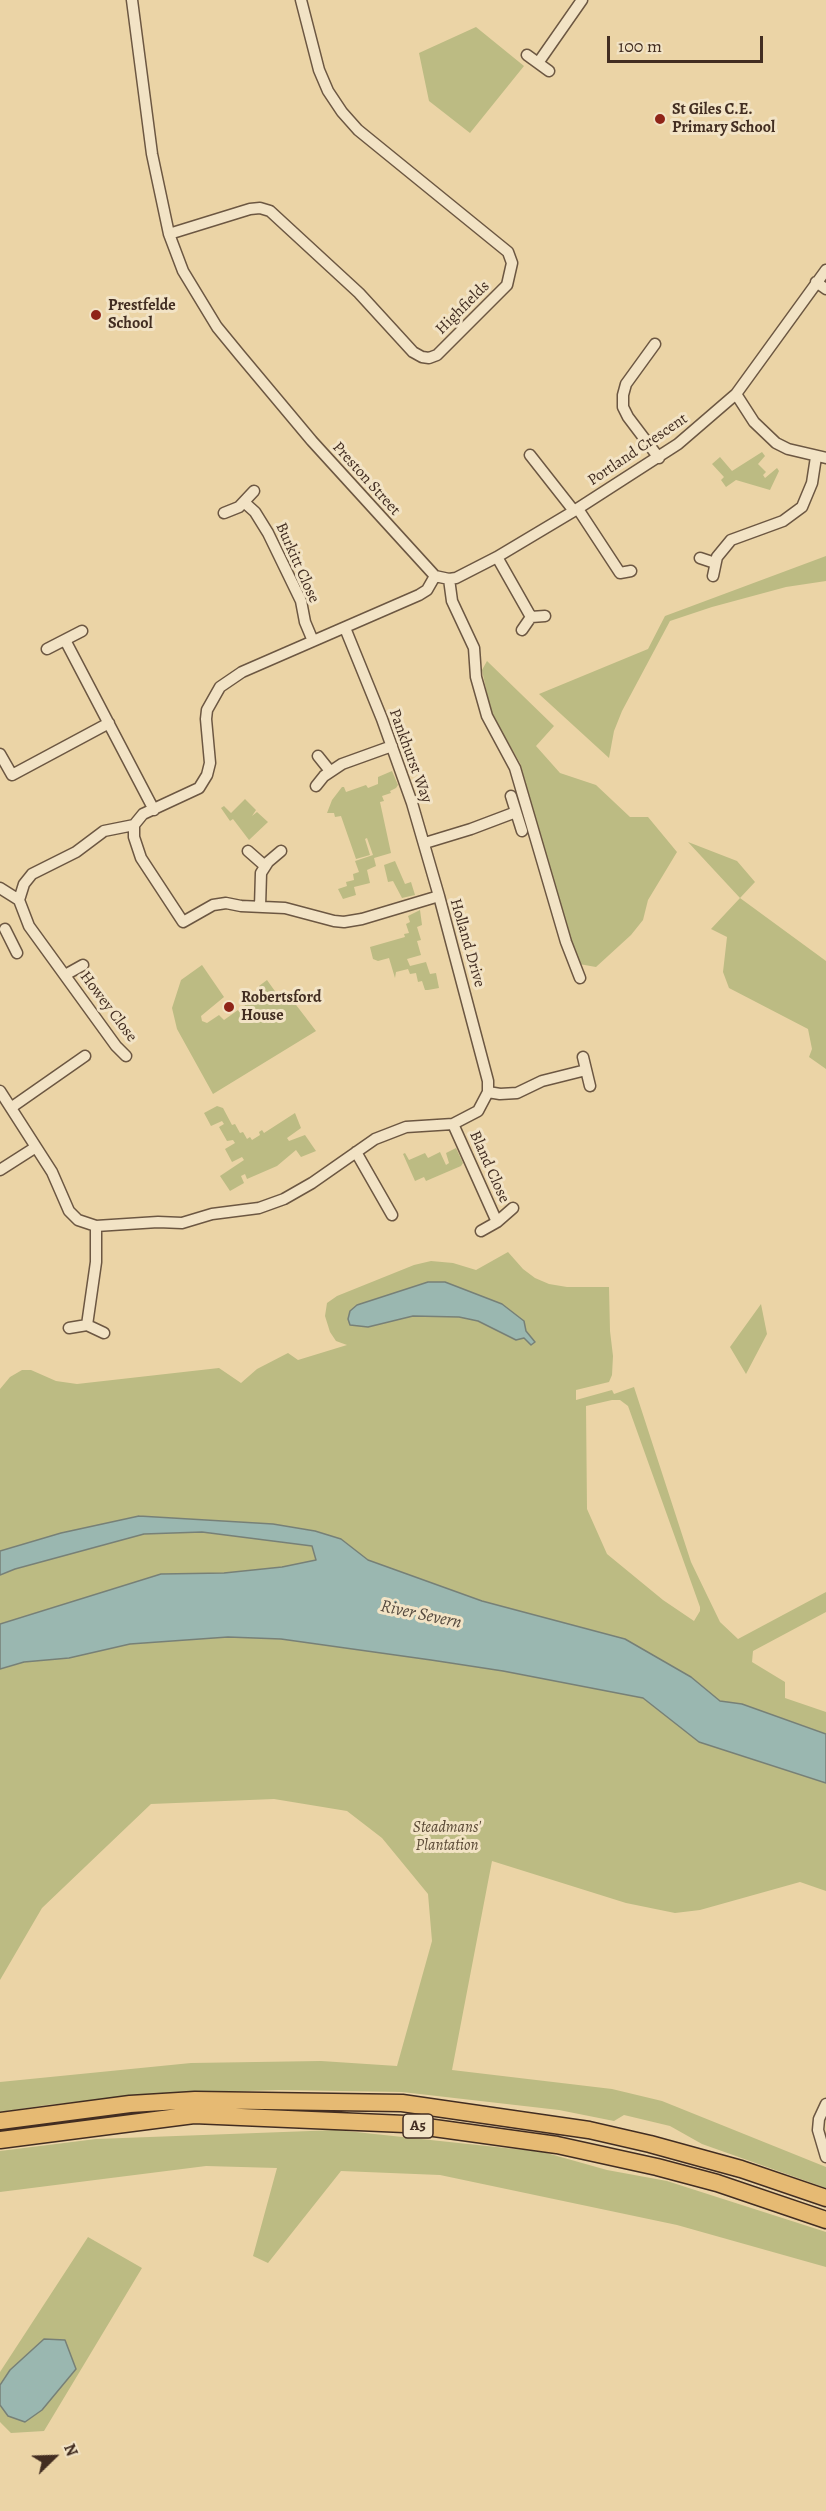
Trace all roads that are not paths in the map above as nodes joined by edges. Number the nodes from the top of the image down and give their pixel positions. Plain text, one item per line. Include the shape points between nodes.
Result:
1 (132, 0) edge
2 (301, 0) edge
3 (582, 0) edge
4 (527, 55) dead end
5 (538, 63) junction
6 (549, 71) dead end
7 (169, 234) junction
8 (826, 270) edge
9 (816, 282) junction
10 (826, 289) edge
11 (655, 344) dead end
12 (648, 354) junction
13 (657, 361) dead end
14 (736, 394) junction
15 (530, 455) dead end
16 (659, 458) junction
17 (821, 458) edge
18 (539, 466) junction
19 (529, 473) dead end
20 (254, 491) dead end
21 (245, 502) junction
22 (576, 510) junction
23 (224, 513) dead end
24 (497, 557) junction
25 (700, 558) dead end
26 (715, 562) junction
27 (622, 575) dead end
28 (435, 576) junction
29 (713, 576) dead end
30 (448, 579) junction
31 (545, 616) dead end
32 (531, 617) junction
33 (345, 628) junction
34 (522, 630) dead end
35 (82, 631) dead end
36 (65, 640) junction
37 (313, 641) junction
38 (47, 649) dead end
39 (109, 723) junction
40 (392, 746) junction
41 (0, 754) edge
42 (318, 756) dead end
43 (330, 771) junction
44 (316, 786) dead end
45 (511, 796) dead end
46 (154, 810) junction
47 (516, 812) junction
48 (134, 825) junction
49 (522, 831) dead end
50 (424, 843) junction
51 (248, 851) dead end
52 (281, 851) dead end
53 (265, 866) junction
54 (0, 888) edge
55 (439, 896) junction
56 (20, 900) junction
57 (260, 907) junction
58 (4, 936) edge
59 (17, 953) dead end
60 (82, 965) dead end
61 (65, 975) junction
62 (580, 978) dead end
63 (86, 1056) dead end
64 (126, 1056) dead end
65 (583, 1057) dead end
66 (586, 1070) junction
67 (590, 1086) dead end
68 (0, 1091) edge
69 (488, 1092) junction
70 (12, 1107) junction
71 (453, 1124) junction
72 (36, 1147) junction
73 (356, 1152) junction
74 (0, 1170) edge
75 (513, 1208) dead end
76 (392, 1215) dead end
77 (497, 1222) junction
78 (96, 1226) junction
79 (481, 1231) dead end
80 (87, 1325) junction
81 (69, 1328) dead end
82 (104, 1333) dead end
83 (826, 2104) edge
84 (0, 2121) edge
85 (0, 2140) edge
86 (826, 2157) edge
87 (826, 2198) edge
88 (826, 2220) edge

1 - 7 street, Preston Street via 152,154
2 - 7 street, Highfields via 319,70 342,112 358,130 508,252 512,263 507,285 437,355 422,357 270,212 250,209
3 - 5 street
4 - 5 street
5 - 6 street
7 - 28 street, Preston Street via 183,271 217,327 312,441
8 - 9 street, Portland Crescent
9 - 10 street
9 - 14 street, Portland Crescent
11 - 12 street
12 - 13 street
12 - 16 street via 626,384 623,407
14 - 16 street, Portland Crescent
14 - 17 street via 764,434 788,449
15 - 18 street
16 - 22 street, Portland Crescent
17 - 26 street via 802,507 783,521 731,540
18 - 19 street
18 - 22 street
20 - 21 street
21 - 23 street
21 - 37 street, Burkitt Close via 268,533 301,601
22 - 24 street, Portland Crescent
22 - 27 street
24 - 30 street, Portland Crescent
24 - 32 street
25 - 26 street
26 - 29 street
28 - 30 street
28 - 33 street via 419,595
30 - 62 street via 452,601 474,648 476,677 487,716 515,768
31 - 32 street
32 - 34 street
33 - 37 street
33 - 40 street, Pankhurst Way
35 - 36 street
36 - 38 street
36 - 39 street
37 - 46 street via 238,674 220,687 207,710 207,775 199,788
39 - 41 street via 12,775
39 - 46 street
40 - 43 street
40 - 50 street, Pankhurst Way
42 - 43 street
43 - 44 street
45 - 47 street
46 - 48 street via 143,814
47 - 49 street
47 - 50 street
48 - 56 street via 104,831 76,852 32,874 24,884
48 - 57 street, Holland Drive via 141,858 183,922 219,903
50 - 55 street, Pankhurst Way
51 - 53 street
52 - 53 street
53 - 57 street via 261,873
54 - 56 street
55 - 57 street, Holland Drive via 344,922 299,910
55 - 69 street, Holland Drive
56 - 61 street, Howey Close via 29,926
58 - 59 street
60 - 61 street, Howey Close
61 - 64 street, Howey Close
63 - 70 street
65 - 66 street
66 - 67 street
66 - 69 street via 543,1081 517,1093
68 - 70 street
69 - 71 street via 478,1110
70 - 72 street
71 - 73 street via 406,1127 375,1139
71 - 77 street, Bland Close
72 - 74 street
72 - 78 street via 69,1211 78,1220
73 - 76 street
73 - 78 street via 312,1183 259,1208 182,1223
75 - 77 street, Bland Close
77 - 79 street, Bland Close
78 - 80 street via 96,1262
80 - 81 street
80 - 82 street
83 - 86 street via 818,2130
84 - 87 highway, A5 via 195,2100 402,2103 599,2132 741,2169
85 - 88 highway, A5 via 194,2115 405,2124 557,2145 657,2167

